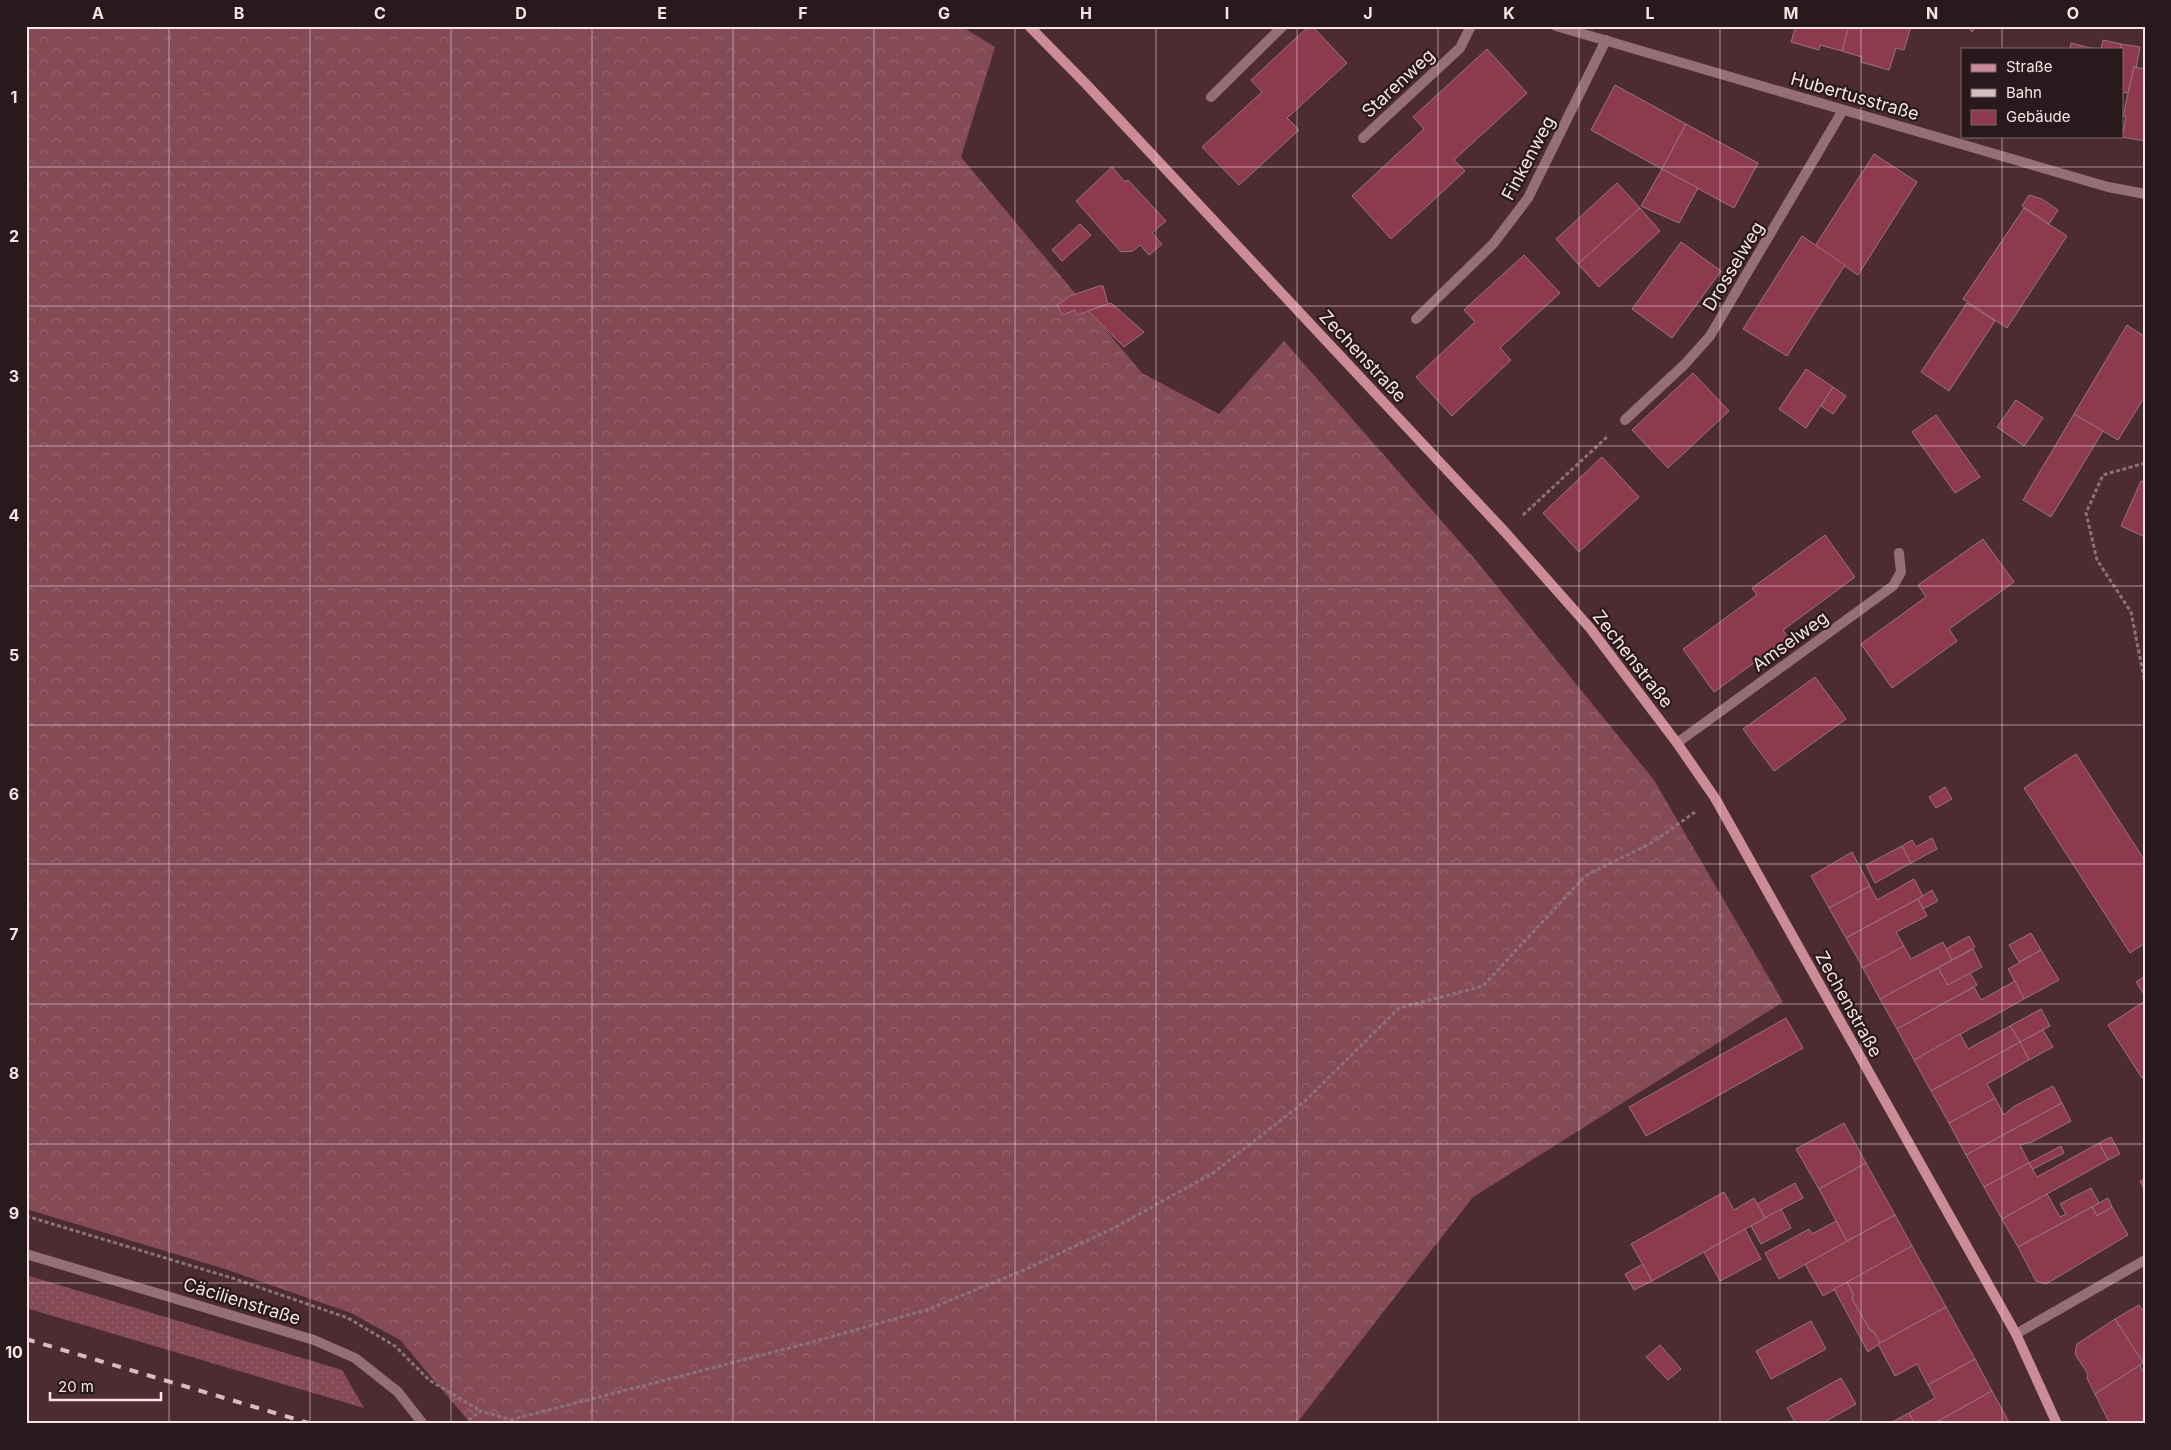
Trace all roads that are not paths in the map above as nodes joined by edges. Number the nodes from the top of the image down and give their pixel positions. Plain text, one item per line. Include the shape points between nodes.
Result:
1 (1029, 26) edge
2 (1283, 26) edge
3 (1472, 26) edge
4 (1556, 26) edge
5 (1606, 40) junction
6 (1211, 97) dead end
7 (1844, 110) junction
8 (1363, 138) dead end
9 (2145, 194) edge
10 (1416, 319) dead end
11 (1625, 420) dead end
12 (1899, 553) dead end
13 (1678, 743) junction
14 (26, 1254) edge
15 (2145, 1260) edge
16 (2016, 1334) junction
17 (423, 1424) edge
18 (2057, 1424) edge

1 - 13 main road, Zechenstraße via 1505,532 1590,628
2 - 6 street
3 - 8 street, Starenweg via 1460,48
4 - 5 street, Hubertusstraße
5 - 7 street, Hubertusstraße
5 - 10 street, Finkenweg via 1528,198 1493,244
7 - 9 street, Hubertusstraße via 2108,187
7 - 11 street, Drosselweg via 1710,336 1686,364
12 - 13 street, Amselweg via 1901,572 1893,586
13 - 16 main road, Zechenstraße via 1715,798
14 - 17 street, Cäcilienstraße via 314,1340 355,1358 398,1392
15 - 16 street
16 - 18 main road, Zechenstraße

